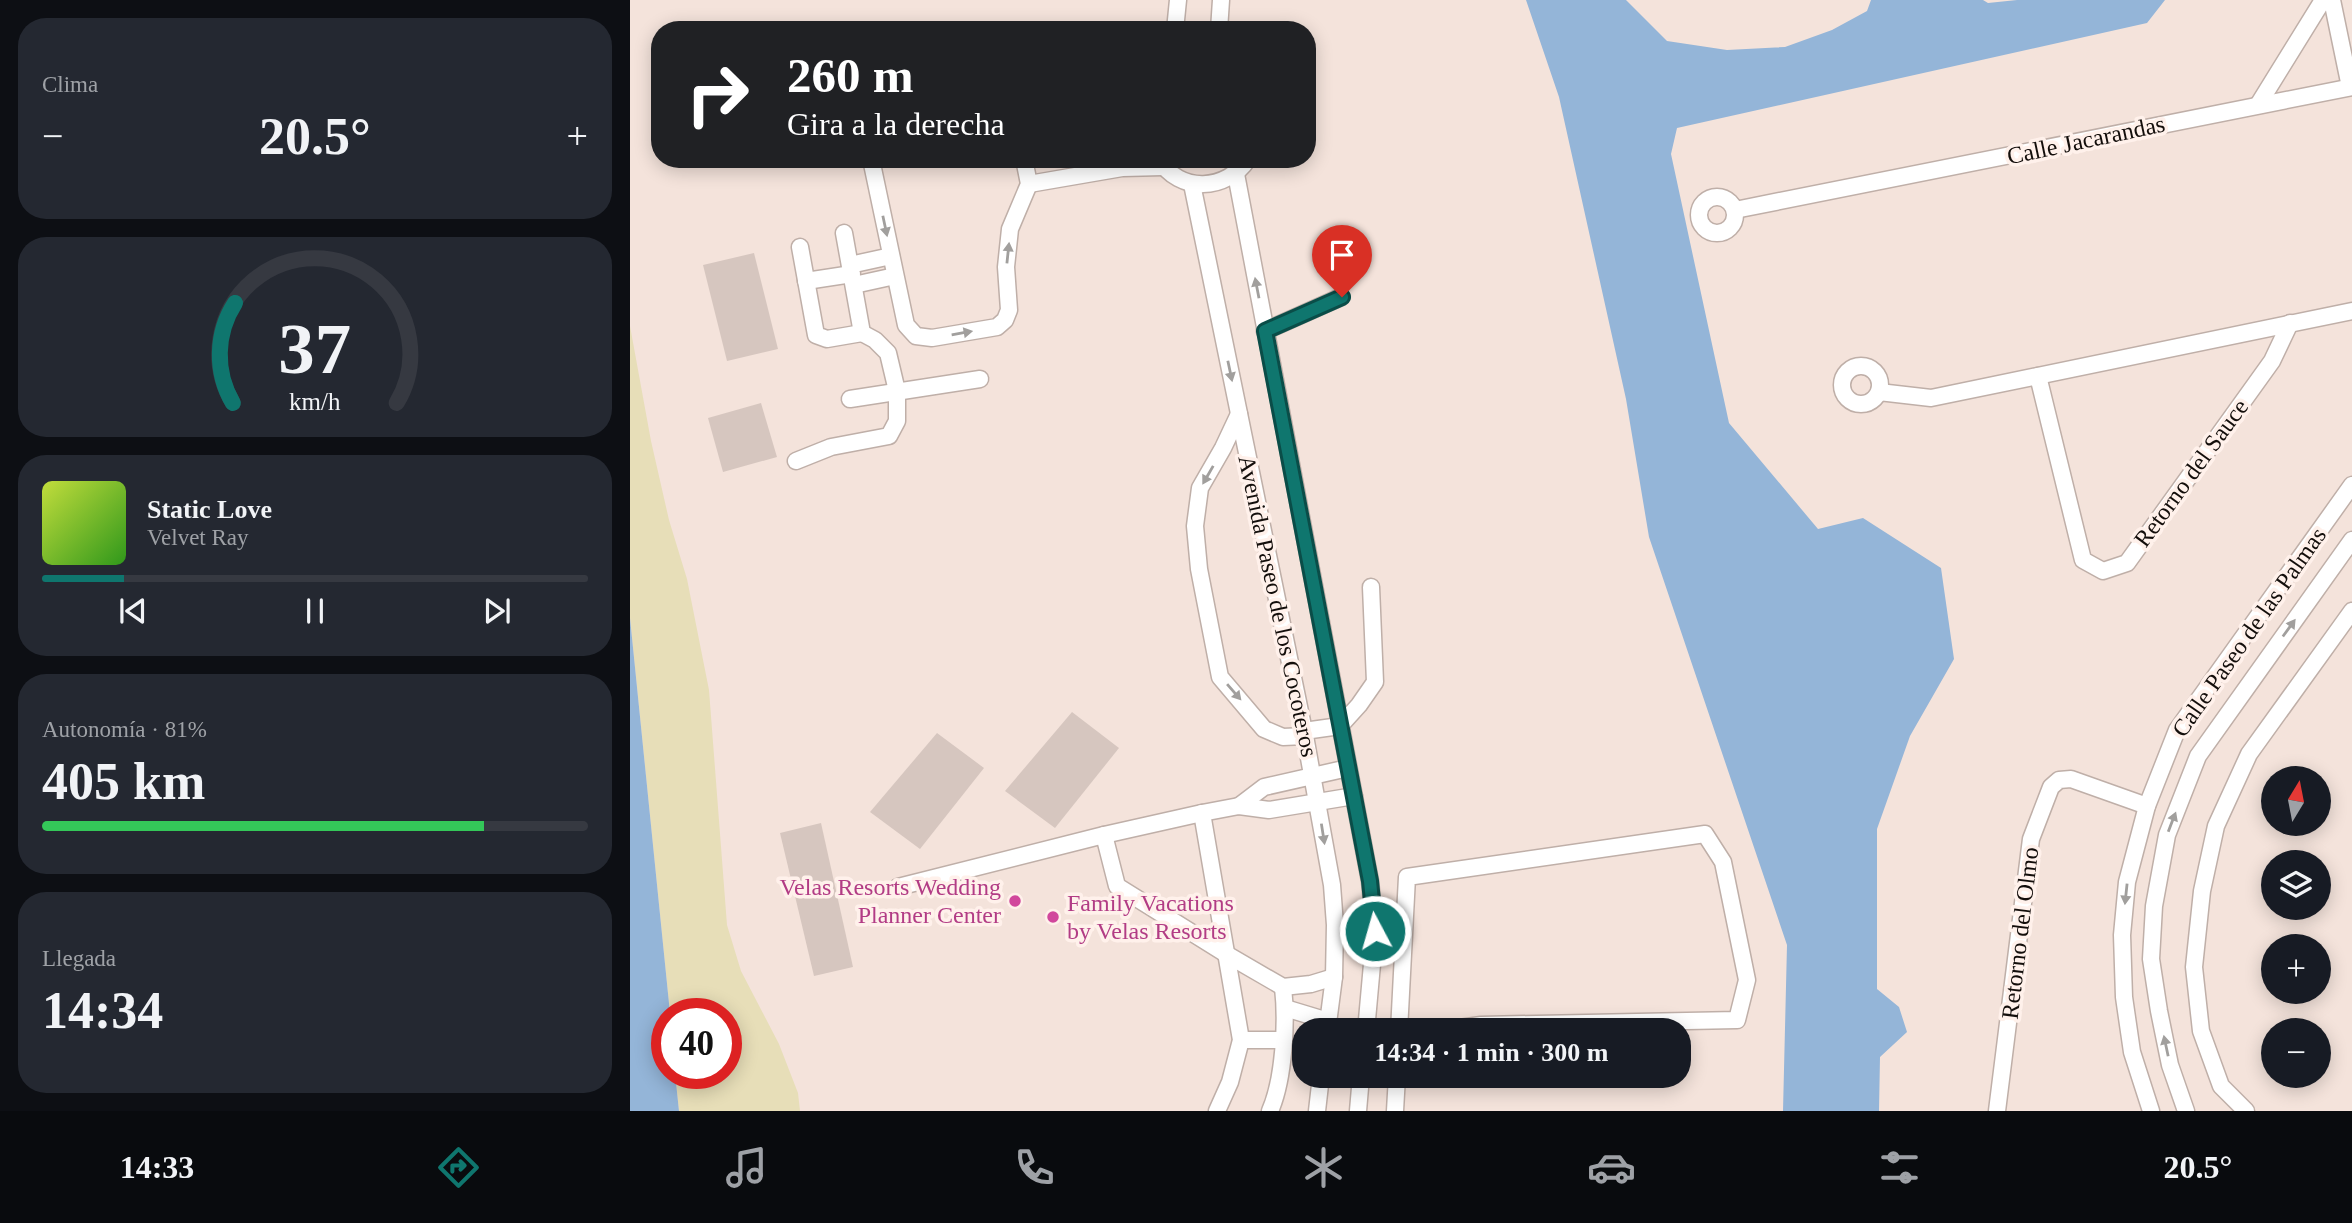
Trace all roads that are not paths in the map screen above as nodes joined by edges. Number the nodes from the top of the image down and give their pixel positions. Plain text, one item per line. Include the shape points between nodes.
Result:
1 (1178, 0) edge
2 (1221, 0) edge
3 (2323, 0) edge
4 (2332, 0) edge
5 (1176, 21) edge
6 (1220, 21) edge
7 (2351, 87) edge
8 (2258, 105) junction
9 (873, 168) edge
10 (1026, 168) edge
11 (1122, 168) edge
12 (1166, 168) edge
13 (1241, 168) edge
14 (1236, 174) junction
15 (1029, 184) junction
16 (1192, 184) junction
17 (1735, 209) dead end
18 (844, 233) dead end
19 (800, 247) dead end
20 (891, 256) junction
21 (852, 275) junction
22 (895, 276) junction
23 (806, 281) junction
24 (1342, 297) dead end
25 (2352, 311) edge
26 (2290, 323) junction
27 (1265, 331) junction
28 (862, 333) junction
29 (2038, 376) junction
30 (980, 379) dead end
31 (897, 391) junction
32 (1879, 392) dead end
33 (850, 399) dead end
34 (1239, 414) junction
35 (796, 461) dead end
36 (2352, 485) edge
37 (2352, 540) edge
38 (1371, 587) dead end
39 (2352, 611) edge
40 (2230, 655) junction
41 (2256, 674) junction
42 (1340, 726) junction
43 (1305, 734) junction
44 (1348, 768) junction
45 (1313, 775) junction
46 (1354, 796) junction
47 (1318, 803) junction
48 (1239, 806) junction
49 (2147, 806) junction
50 (1202, 813) junction
51 (1104, 835) junction
52 (898, 887) dead end
53 (1226, 954) junction
54 (1334, 977) junction
55 (1283, 987) junction
56 (1285, 1008) junction
57 (1308, 1018) edge
58 (1328, 1018) edge
59 (1367, 1018) edge
60 (1399, 1018) edge
61 (1691, 1021) edge
62 (1241, 1040) junction
63 (1284, 1040) junction
64 (1320, 1088) edge
65 (1361, 1088) edge
66 (1396, 1088) edge
67 (2000, 1108) edge
68 (1217, 1111) edge
69 (1270, 1111) edge
70 (1317, 1111) edge
71 (1358, 1111) edge
72 (1395, 1111) edge
73 (2151, 1111) edge
74 (2186, 1111) edge
75 (2246, 1111) edge

1 - 5 street
2 - 6 street
3 - 8 street
4 - 7 street, Calle Jacarandas
7 - 8 street, Calle Jacarandas
8 - 17 street, Calle Jacarandas
9 -> 20 street
10 - 15 street
11 - 15 street
12 - 16 street
13 - 14 street
14 - 16 street via 1223,182
27 -> 14 street, Avenida Paseo de los Cocoteros
22 -> 15 street via 906,325 916,336 932,338 997,327 1009,310 1006,267 1010,229
16 -> 34 street, Avenida Paseo de los Cocoteros
18 - 21 street
19 - 23 street
20 - 21 street
20 - 22 street
21 - 22 street
21 - 23 street
21 - 28 street
23 - 28 street via 816,335 827,339
24 - 27 street
25 - 26 street
26 - 29 street
26 - 29 street, Retorno del Sauce via 2272,361 2126,563 2103,571 2083,559
27 - 42 street, Avenida Paseo de los Cocoteros
28 - 31 street via 888,353
29 - 32 street via 1931,398
30 - 31 street
31 - 33 street
31 - 35 street via 897,421 889,436 831,447
34 - 43 street, Avenida Paseo de los Cocoteros
34 -> 43 street via 1200,488 1195,526 1220,677 1264,729 1283,737
36 - 40 street, Calle Paseo de las Palmas
41 -> 37 street, Calle Paseo de las Palmas
38 - 42 street via 1376,682
39 - 75 street via 2249,754 2216,826 2202,891 2193,967 2201,1031 2221,1086
40 - 41 street
40 - 49 street, Calle Paseo de las Palmas via 2177,730
74 -> 41 street, Calle Paseo de las Palmas via 2159,1011 2151,959 2154,906 2167,835 2198,756
42 - 43 street
42 - 44 street, Avenida Paseo de los Cocoteros
43 - 45 street, Avenida Paseo de los Cocoteros
44 - 45 street
44 - 46 street, Avenida Paseo de los Cocoteros
45 - 47 street, Avenida Paseo de los Cocoteros
45 - 48 street via 1265,787
46 - 47 street
46 - 59 street, Avenida Paseo de los Cocoteros via 1375,931
47 - 48 street via 1269,810
47 -> 54 street, Avenida Paseo de los Cocoteros via 1332,885
48 - 50 street
49 - 67 street, Retorno del Olmo via 2071,779 2059,780 2051,788 2031,839
49 -> 73 street, Calle Paseo de las Palmas via 2127,882 2122,934 2132,1052
50 - 51 street
50 - 53 street
51 - 52 street
51 - 53 street via 1118,886
53 - 55 street
53 - 62 street
54 - 55 street
54 - 58 street, Avenida Paseo de los Cocoteros
55 - 56 street
56 - 57 street
56 - 63 street
60 - 61 street via 1407,877 1705,834 1723,862 1747,980 1737,1020
62 - 63 street
62 - 68 street
63 - 69 street
64 - 70 street
65 - 71 street
66 - 72 street

